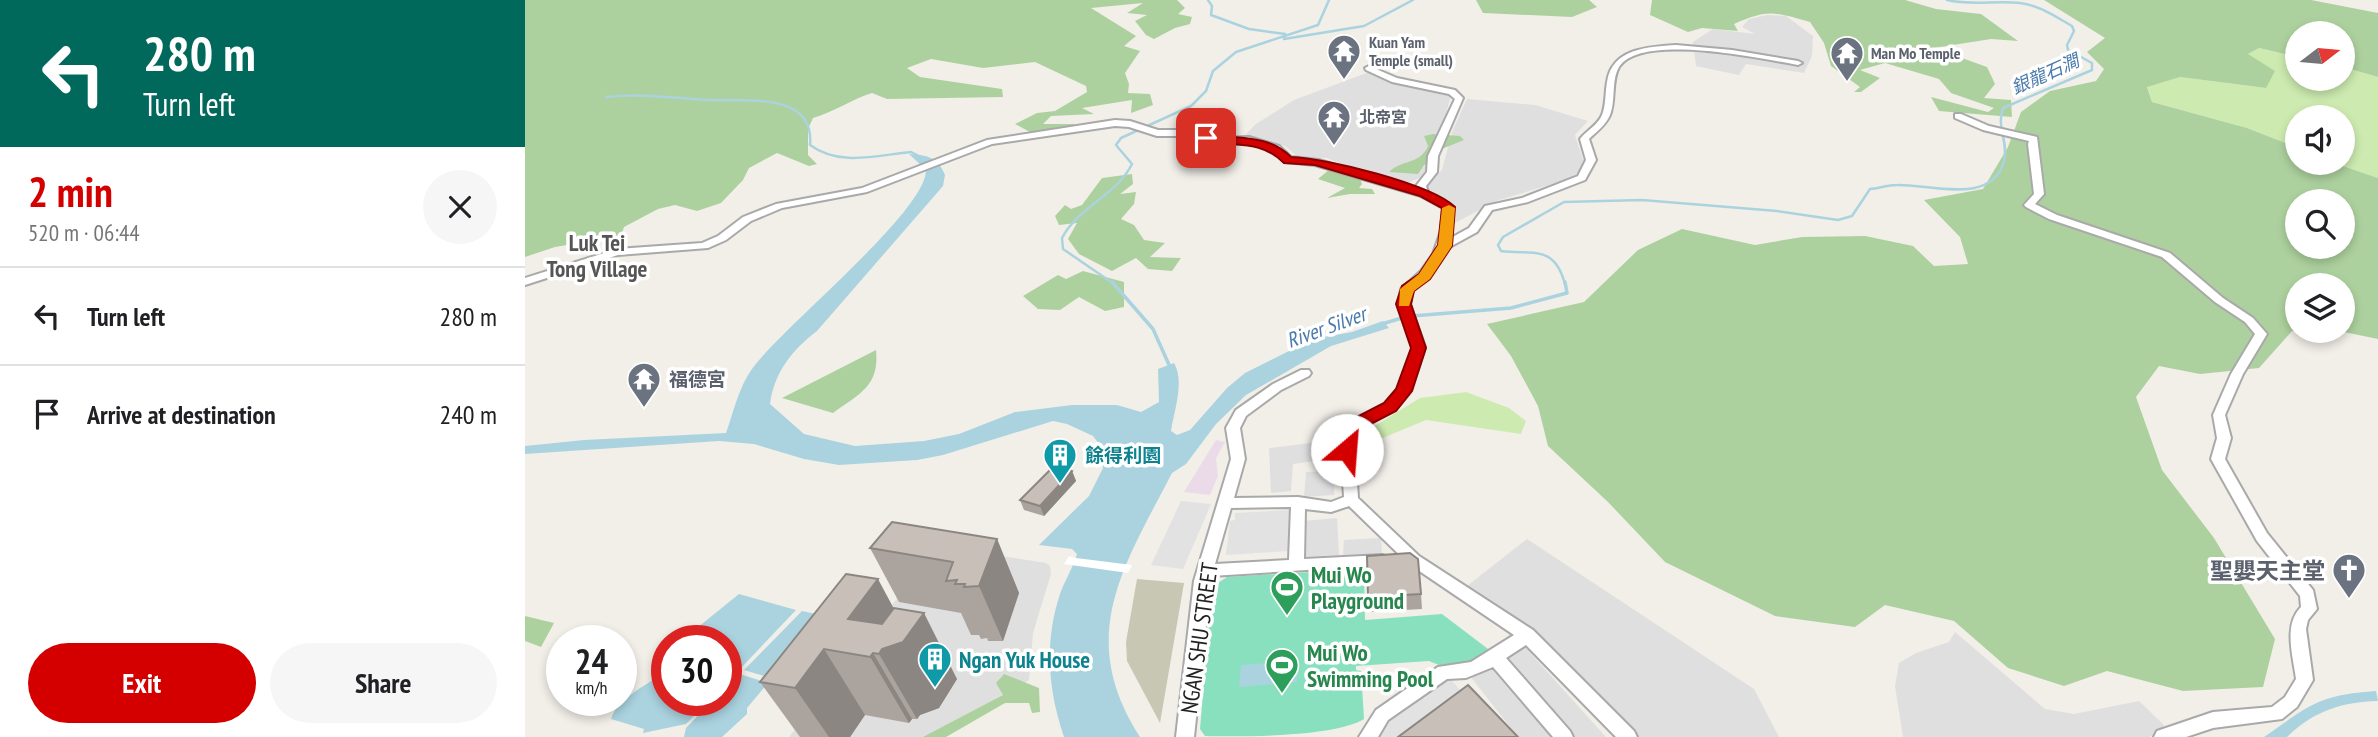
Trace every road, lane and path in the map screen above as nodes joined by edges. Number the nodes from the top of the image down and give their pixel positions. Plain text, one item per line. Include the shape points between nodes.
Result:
1 (1798, 63) dead end
2 (1369, 68) dead end
3 (1958, 116) dead end
4 (1400, 187) joint
5 (1423, 188) junction
6 (1448, 226) junction
7 (1473, 230) junction
8 (1445, 246) junction
9 (525, 282) edge
10 (1305, 373) dead end
11 (1351, 500) junction
12 (1298, 502) junction
13 (1226, 503) junction
14 (1414, 560) junction
15 (1296, 566) junction
16 (1205, 570) junction
17 (1527, 635) junction
18 (1495, 657) junction
19 (1185, 737) edge
20 (1368, 737) edge
21 (1564, 737) edge
22 (1628, 737) edge
23 (2163, 737) edge

1 - 7 street via 1680,47 1654,48 1622,58 1613,71 1606,114 1584,139 1591,160 1586,173 1562,188 1489,208
2 - 5 street via 1459,98
3 - 23 street via 2034,139 2039,194 2029,205 2166,255 2261,334 2219,415 2224,438 2218,459 2262,537 2308,594 2309,609 2298,629 2305,680 2291,702 2276,714 2213,720
4 - 5 street
4 - 9 street via 1316,162 1288,160 1276,148 1249,140 1229,142 1191,133 1149,132 1130,124 1005,139 864,190 790,202 747,219 704,246 617,252
5 - 6 street via 1447,205
6 - 7 street
6 - 8 street
7 - 8 street
8 - 11 street via 1425,276 1407,289 1404,304 1419,348 1404,391 1390,407 1347,433
10 - 13 street, NGAN SHU STREET via 1276,387 1241,413 1226,431 1238,442
11 - 12 street via 1331,508
11 - 14 street
12 - 13 street
12 - 15 street
13 - 16 street, NGAN SHU STREET
14 - 15 street
14 - 17 street
15 - 16 street
16 - 19 street, NGAN SHU STREET
17 - 18 street
17 - 22 street
18 - 20 street via 1458,675 1444,673 1382,715
18 - 21 street

